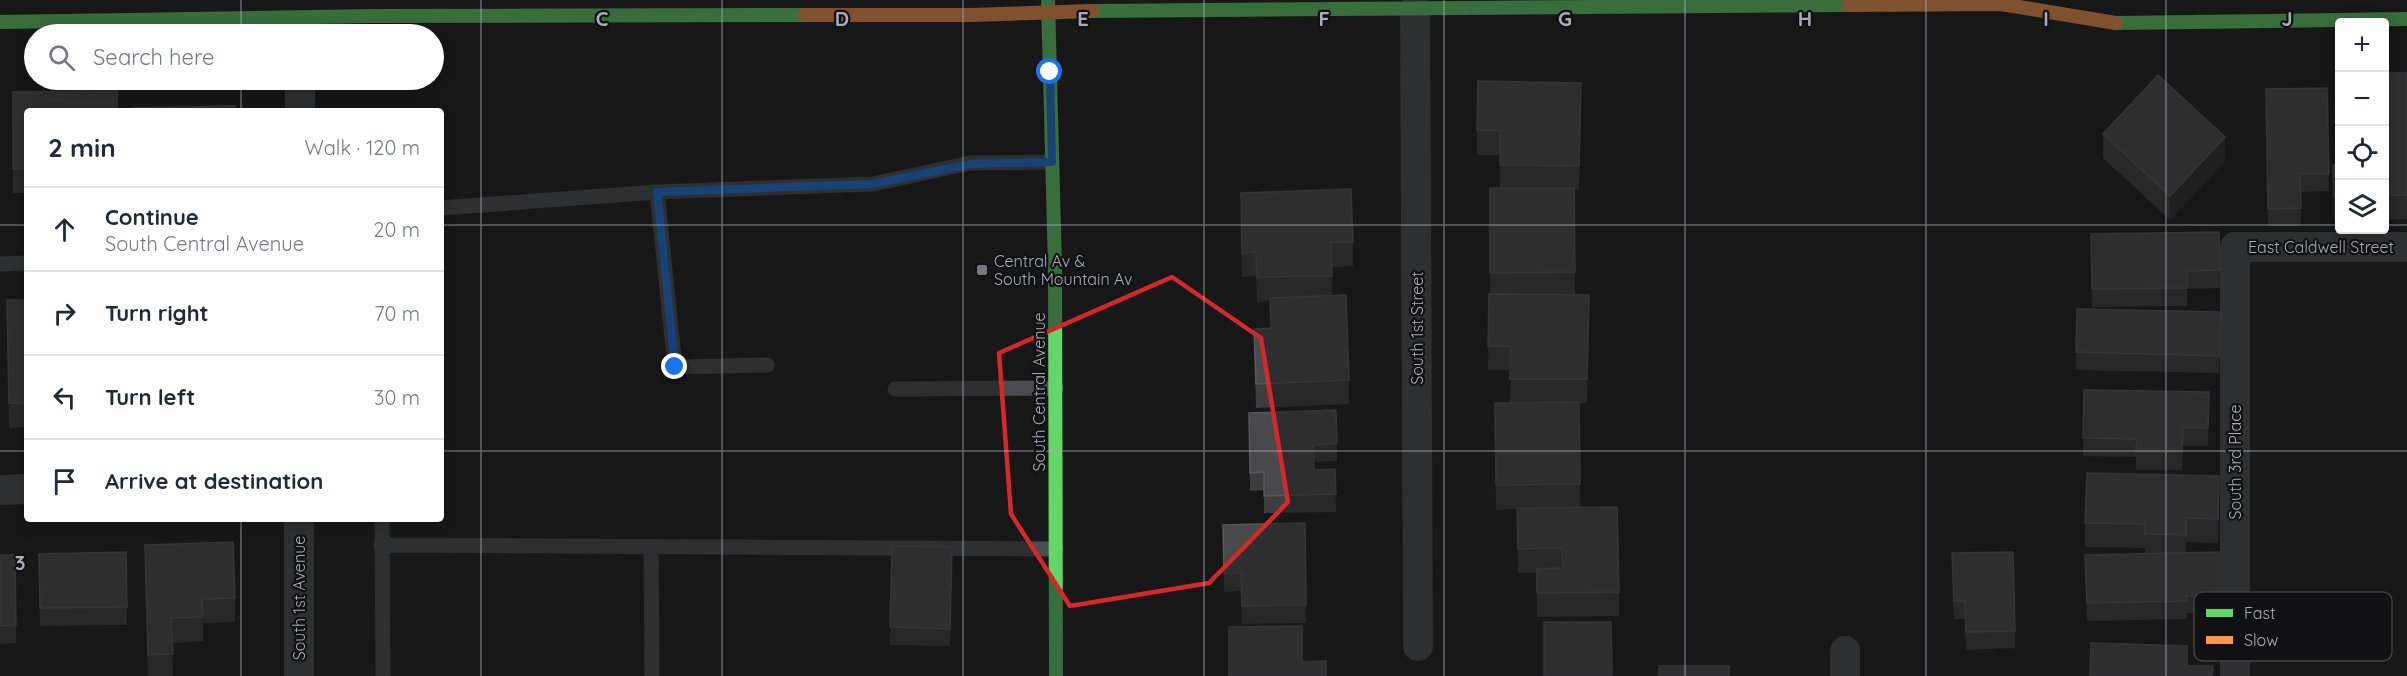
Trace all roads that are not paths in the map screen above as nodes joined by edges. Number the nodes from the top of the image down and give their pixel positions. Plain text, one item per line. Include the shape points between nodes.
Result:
1 (372, 0) edge
2 (1048, 6) edge
3 (1415, 9) junction
4 (2081, 9) edge
5 (373, 16) junction
6 (2407, 19) edge
7 (0, 22) edge
8 (150, 24) edge
9 (315, 24) edge
10 (300, 90) edge
11 (300, 108) edge
12 (1052, 162) junction
13 (657, 192) junction
14 (444, 208) edge
15 (2407, 247) edge
16 (2235, 248) joint
17 (24, 263) edge
18 (0, 264) edge
19 (767, 364) dead end
20 (1056, 388) junction
21 (895, 389) dead end
22 (24, 489) edge
23 (0, 490) edge
24 (299, 522) edge
25 (382, 522) edge
26 (381, 545) junction
27 (651, 547) junction
28 (1056, 549) junction
29 (2235, 592) edge
30 (1418, 646) dead end
31 (299, 676) edge
32 (383, 676) edge
33 (652, 676) edge
34 (1056, 676) edge

1 - 5 lane
2 - 3 street
2 - 5 street via 958,15
2 - 12 street, South Central Avenue
3 - 4 street via 2001,4
3 - 30 street, South 1st Street
4 - 6 street via 2120,24
5 - 9 street
7 - 8 street
10 - 11 street
12 - 13 lane via 970,164 873,184
12 - 20 street, South Central Avenue
13 - 14 lane
13 - 19 lane via 675,367
15 - 16 street, East Caldwell Street
16 - 29 street, South 3rd Place
17 - 18 lane
20 - 21 lane
20 - 28 street, South Central Avenue
22 - 23 street
24 - 31 street, South 1st Avenue
25 - 26 lane
26 - 27 lane
26 - 32 lane
27 - 28 lane
27 - 33 lane
28 - 34 street, South Central Avenue

